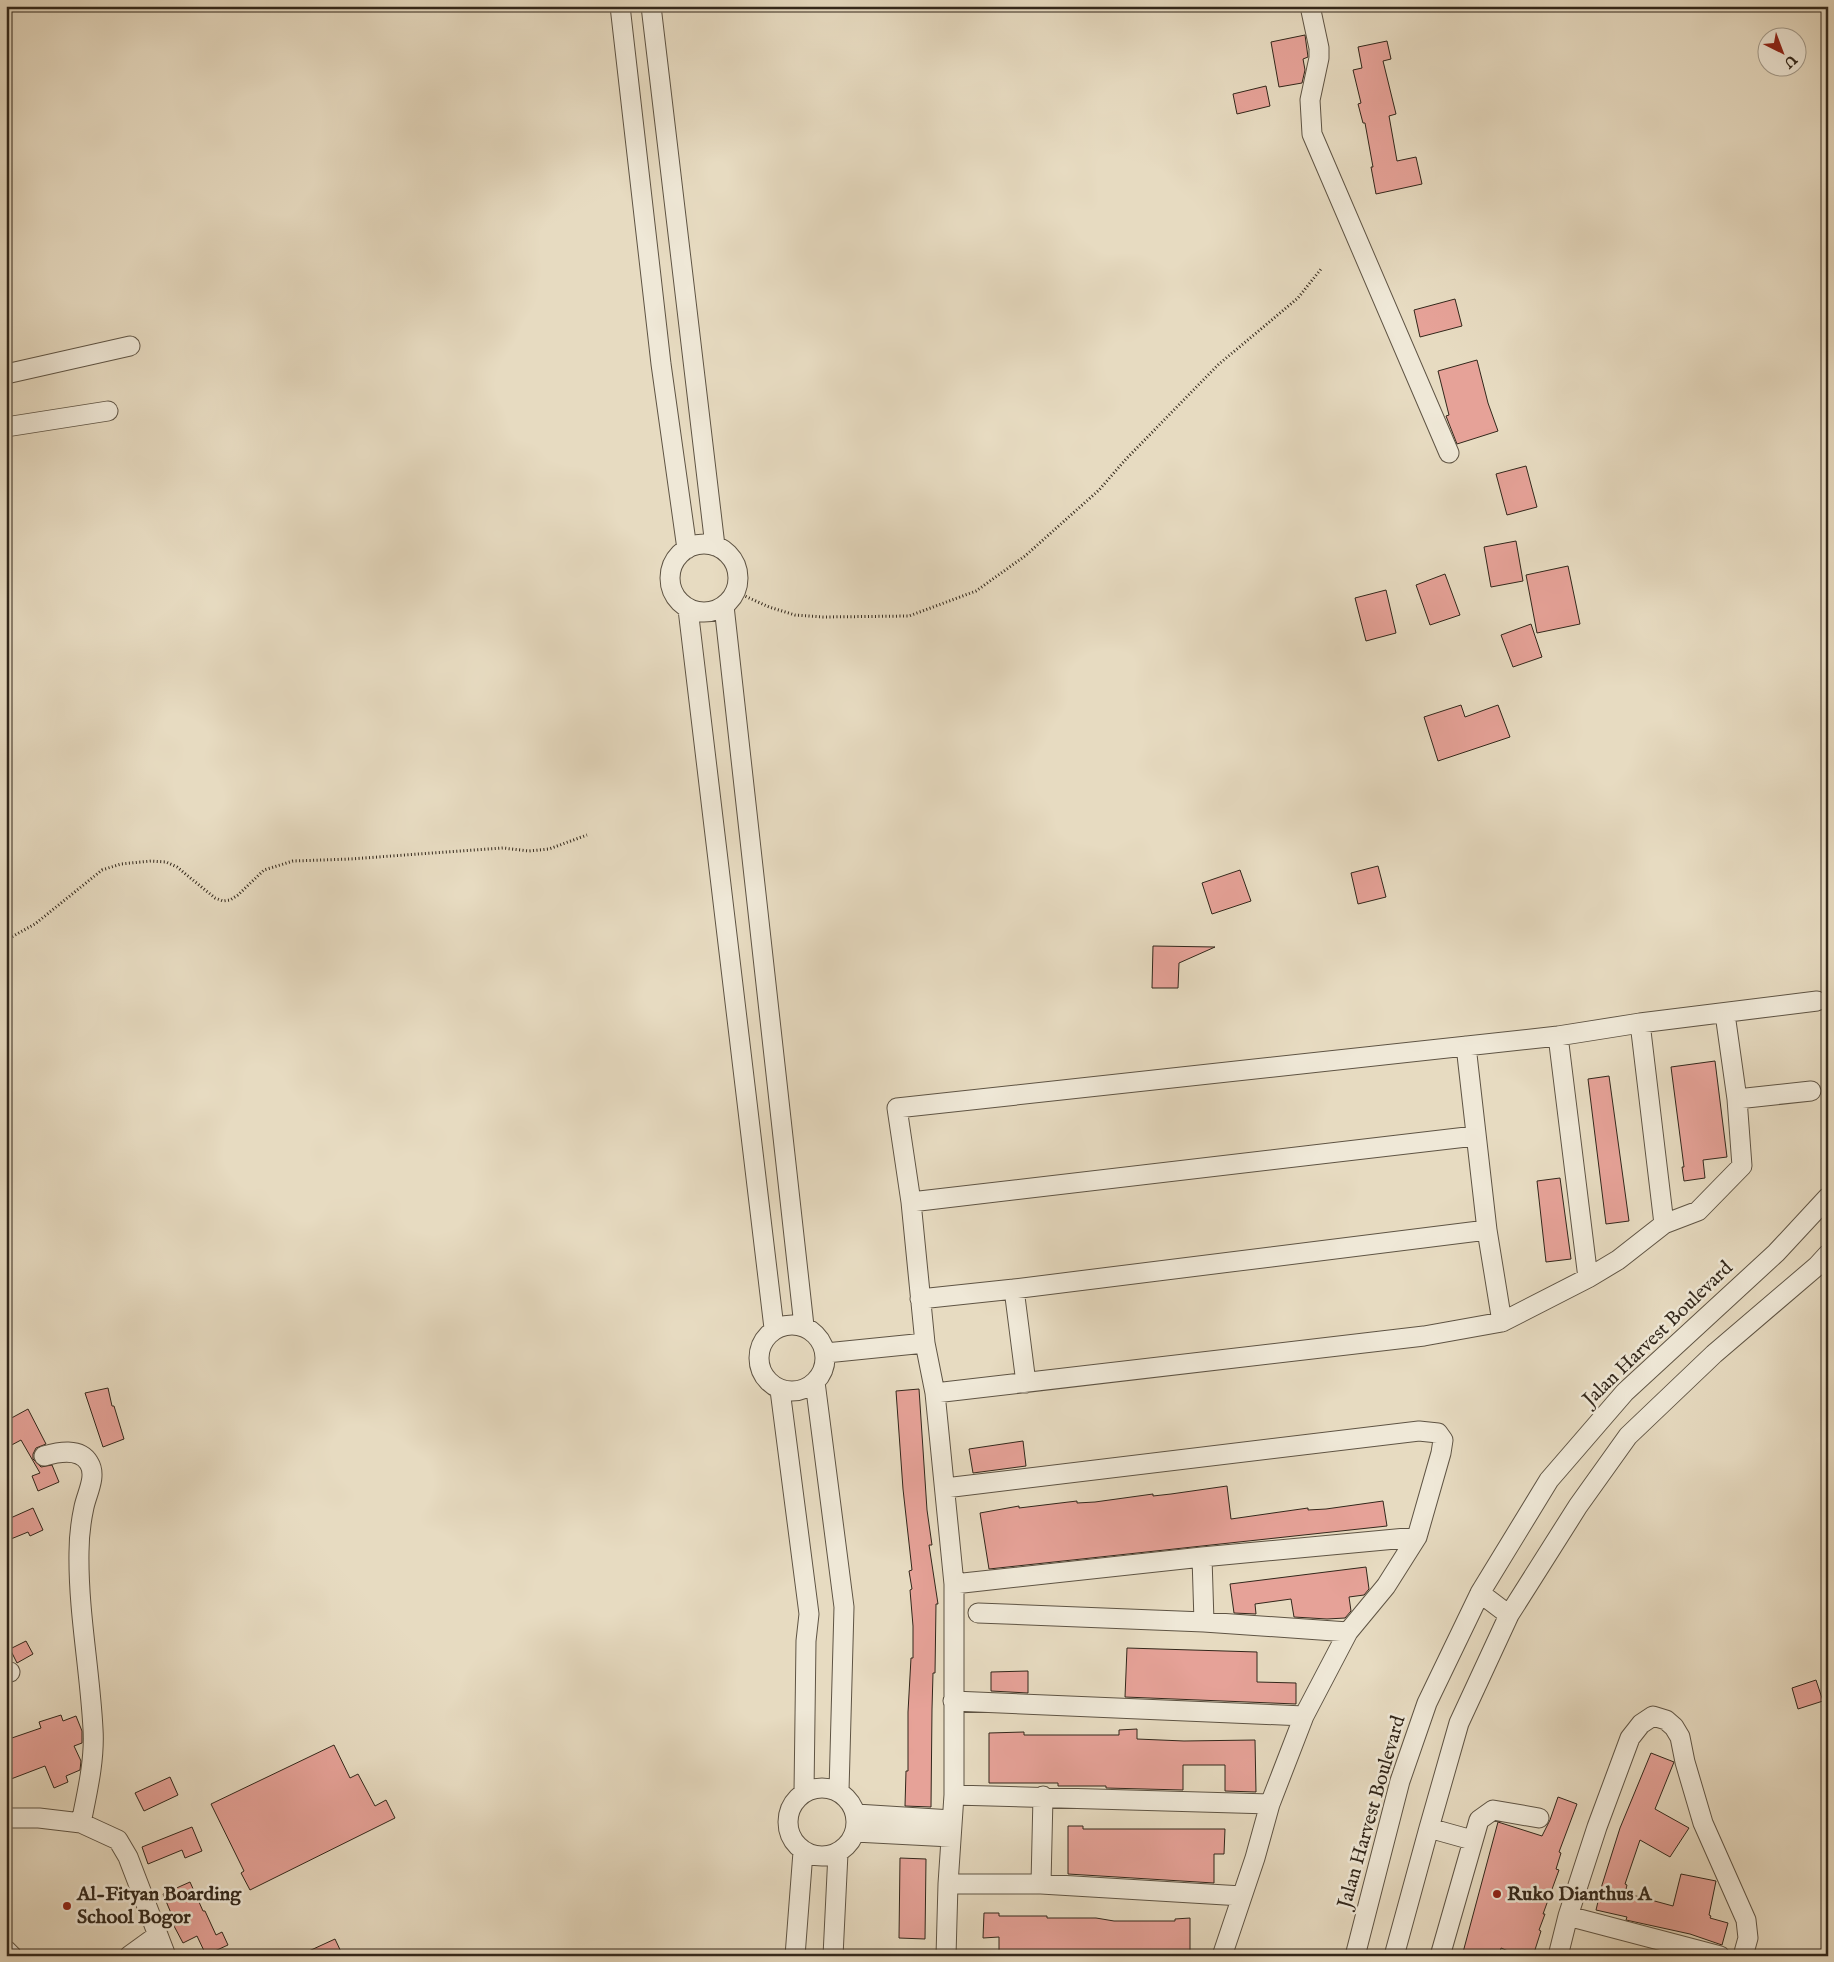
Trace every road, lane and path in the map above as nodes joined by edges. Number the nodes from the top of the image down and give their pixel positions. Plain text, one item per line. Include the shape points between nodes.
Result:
1 (620, 6) edge
2 (650, 6) edge
3 (1310, 6) edge
4 (1321, 269) dead end
5 (130, 346) dead end
6 (6, 374) edge
7 (108, 411) dead end
8 (6, 427) edge
9 (1449, 453) dead end
10 (715, 546) junction
11 (687, 549) junction
12 (730, 599) junction
13 (688, 609) junction
14 (587, 835) dead end
15 (6, 940) edge
16 (1817, 1001) dead end
17 (1725, 1014) junction
18 (1640, 1023) junction
19 (1558, 1036) junction
20 (1466, 1046) junction
21 (1810, 1091) dead end
22 (1737, 1099) junction
23 (1475, 1136) junction
24 (1828, 1196) edge
25 (910, 1202) junction
26 (1664, 1224) junction
27 (1487, 1230) junction
28 (1828, 1254) edge
29 (1588, 1278) junction
30 (1014, 1289) junction
31 (920, 1299) junction
32 (1502, 1322) junction
33 (804, 1326) junction
34 (774, 1328) junction
35 (925, 1343) junction
36 (826, 1352) junction
37 (815, 1382) junction
38 (1026, 1383) junction
39 (780, 1390) junction
40 (935, 1393) junction
41 (44, 1456) dead end
42 (945, 1488) junction
43 (1417, 1537) junction
44 (1202, 1557) junction
45 (954, 1584) junction
46 (1480, 1593) junction
47 (978, 1613) dead end
48 (1509, 1615) junction
49 (1204, 1622) junction
50 (1348, 1632) junction
51 (953, 1701) junction
52 (1304, 1716) junction
53 (839, 1791) junction
54 (804, 1792) junction
55 (954, 1794) junction
56 (1043, 1796) junction
57 (1270, 1804) junction
58 (856, 1814) junction
59 (6, 1818) edge
60 (1539, 1818) dead end
61 (81, 1823) junction
62 (1428, 1828) junction
63 (952, 1829) junction
64 (855, 1832) junction
65 (1472, 1840) junction
66 (803, 1852) junction
67 (838, 1853) junction
68 (948, 1884) junction
69 (1041, 1884) junction
70 (1242, 1896) junction
71 (1568, 1916) junction
72 (158, 1935) junction
73 (6, 1950) edge
74 (12, 1956) edge
75 (129, 1956) edge
76 (166, 1956) edge
77 (795, 1956) edge
78 (833, 1956) edge
79 (946, 1956) edge
80 (1222, 1956) edge
81 (1355, 1956) edge
82 (1394, 1956) edge
83 (1440, 1956) edge
84 (1558, 1956) edge
85 (1720, 1956) edge
86 (1743, 1956) edge

1 - 11 street via 661,364
2 - 10 street
3 - 9 street via 1319,48 1310,100 1312,134
4 - 12 path via 1298,298 1212,371 1099,490 1025,556 976,591 908,616 823,617
5 - 6 street
7 - 8 street
10 - 11 street
10 - 12 street via 730,556 738,573
11 - 13 street via 674,562 669,580 675,597
12 - 13 street via 706,613
12 - 33 street
13 - 34 street
14 - 15 path via 557,846 529,851 503,848 293,861 264,870 238,895 223,901 214,898 177,867 166,862 121,864 102,870 35,924
16 - 17 street
17 - 18 street
17 - 22 street
18 - 19 street
18 - 26 street
19 - 20 street
19 - 29 street
20 - 23 street
20 - 25 street via 897,1108
21 - 22 street
22 - 26 street via 1742,1166 1698,1211
23 - 25 street
23 - 27 street
24 - 46 street, Jalan Harvest Boulevard via 1776,1253 1625,1392 1550,1480
25 - 31 street
26 - 29 street via 1618,1260
27 - 30 street
27 - 32 street
28 - 48 street via 1714,1354 1628,1436 1578,1506
29 - 32 street
30 - 31 street
30 - 38 street
31 - 35 street
32 - 38 street via 1424,1336
33 - 34 street via 789,1324
33 - 36 street via 822,1341
34 - 39 street via 762,1342 758,1361 764,1378
35 - 36 street
35 - 40 street
36 - 37 street via 824,1368
37 - 39 street via 799,1391
37 - 53 street via 844,1606
38 - 40 street
39 - 54 street via 809,1614
40 - 42 street
41 - 61 street via 74,1453 84,1457 91,1470 79,1550 93,1730
42 - 43 street via 1419,1431 1438,1433 1443,1440 1441,1453
42 - 45 street
43 - 44 street
43 - 50 street via 1386,1586
44 - 45 street
44 - 49 street
45 - 51 street
46 - 48 street
46 - 81 street, Jalan Harvest Boulevard via 1427,1703 1406,1764
47 - 49 street
48 - 62 street via 1459,1723
49 - 50 street
50 - 52 street
51 - 52 street
51 - 55 street
52 - 57 street
53 - 54 street via 821,1787
53 - 58 street via 850,1800
54 - 66 street via 791,1805 787,1822 791,1839
55 - 56 street
55 - 63 street
56 - 57 street
56 - 69 street
57 - 70 street
58 - 63 street
58 - 64 street
59 - 61 street
60 - 65 street via 1493,1810 1479,1820
61 - 72 street via 118,1840 128,1857
62 - 65 street
62 - 82 street
63 - 64 street
63 - 68 street
64 - 67 street via 849,1844
65 - 83 street
66 - 67 street via 820,1857
66 - 77 street
67 - 78 street
68 - 69 street
68 - 79 street
69 - 70 street
70 - 80 street
71 - 84 street
71 - 85 street
71 - 86 street via 1630,1738 1640,1724 1652,1716 1666,1720 1680,1737 1703,1823 1746,1920 1748,1938
72 - 75 street
72 - 76 street
73 - 74 street

